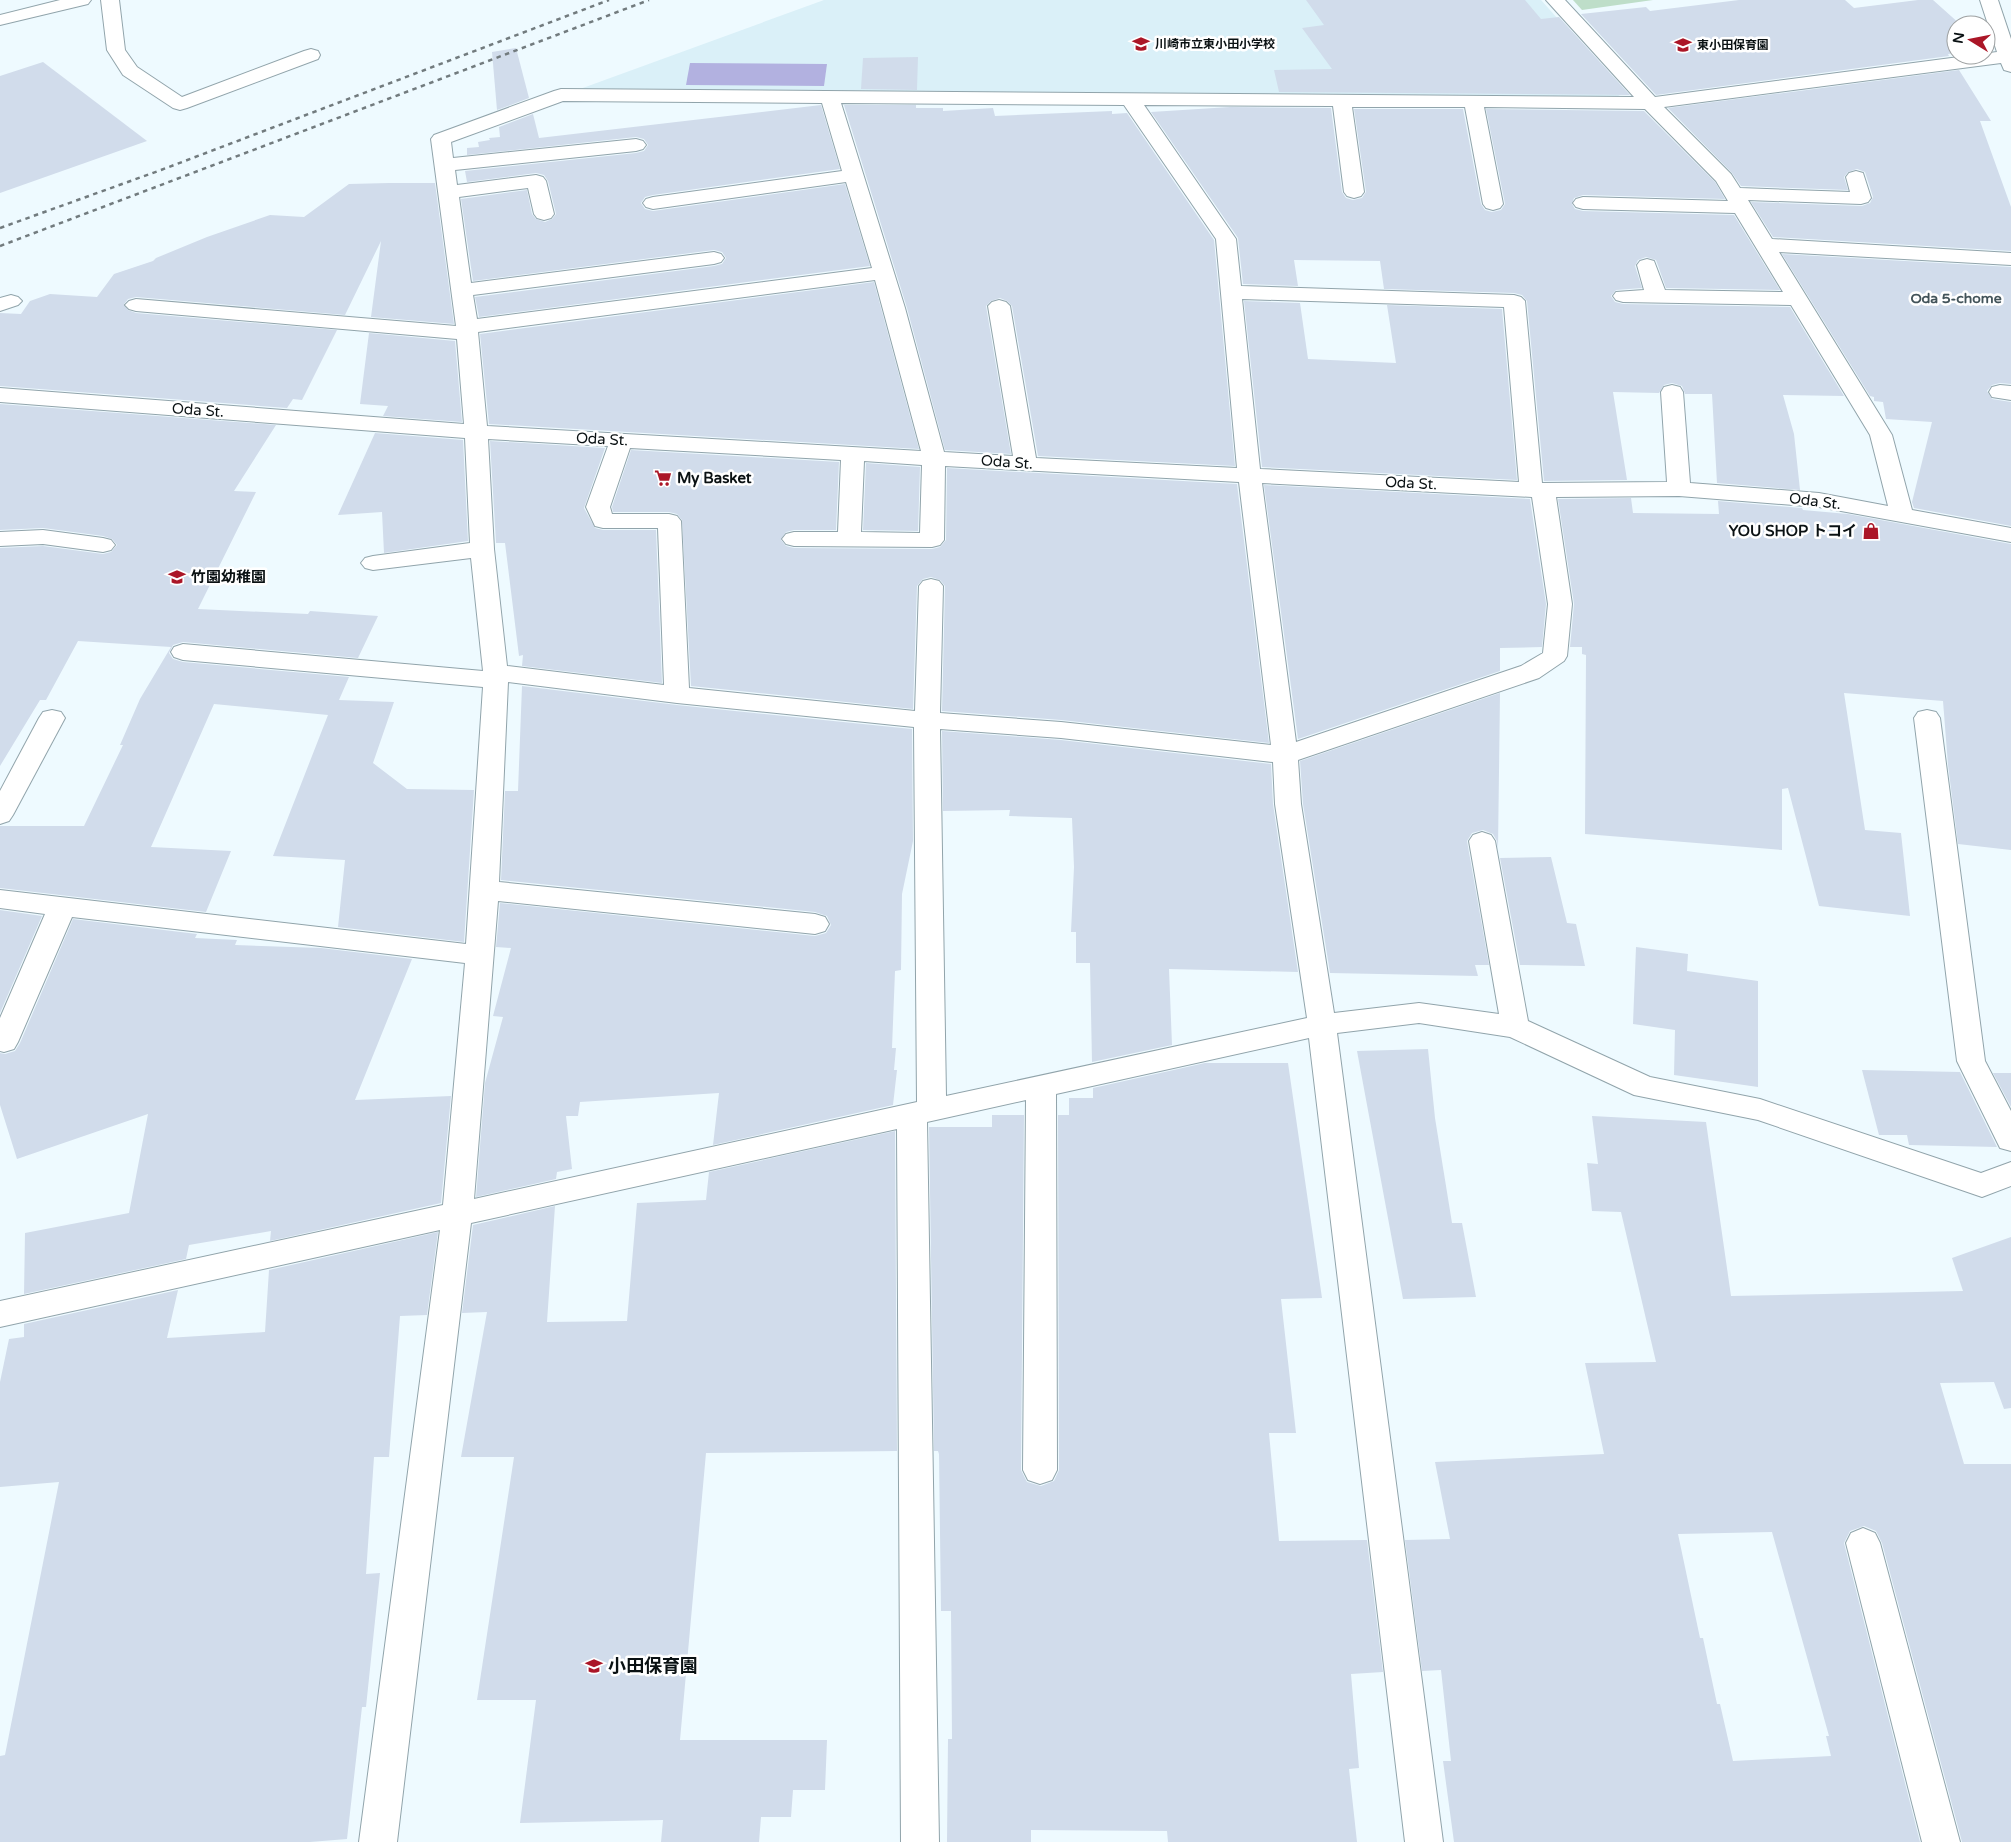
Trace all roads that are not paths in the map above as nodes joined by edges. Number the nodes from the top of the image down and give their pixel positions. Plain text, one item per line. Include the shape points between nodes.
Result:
1 (82, 0) edge
2 (110, 0) edge
3 (1555, 0) edge
4 (1989, 0) edge
5 (0, 20) edge
6 (311, 55) dead end
7 (2010, 59) edge
8 (830, 97) junction
9 (1130, 99) junction
10 (1342, 101) junction
11 (1473, 102) junction
12 (1650, 103) junction
13 (636, 145) dead end
14 (445, 165) junction
15 (853, 175) junction
16 (1856, 177) dead end
17 (449, 192) junction
18 (1354, 192) dead end
19 (1738, 201) junction
20 (1583, 202) dead end
21 (653, 203) dead end
22 (1493, 204) dead end
23 (544, 214) dead end
24 (1765, 246) junction
25 (714, 258) dead end
26 (2011, 259) edge
27 (1647, 265) dead end
28 (883, 273) junction
29 (462, 290) junction
30 (1231, 292) junction
31 (1623, 296) dead end
32 (1656, 296) junction
33 (1797, 299) junction
34 (136, 305) dead end
35 (999, 306) dead end
36 (468, 330) junction
37 (1672, 392) dead end
38 (0, 395) edge
39 (476, 432) junction
40 (621, 440) junction
41 (853, 452) junction
42 (934, 457) junction
43 (1026, 464) junction
44 (1249, 474) junction
45 (1679, 489) junction
46 (1537, 490) junction
47 (1902, 515) junction
48 (2011, 535) edge
49 (794, 539) dead end
50 (848, 539) junction
51 (0, 540) edge
52 (103, 545) dead end
53 (482, 549) junction
54 (373, 563) dead end
55 (931, 586) dead end
56 (183, 652) dead end
57 (496, 676) junction
58 (677, 695) junction
59 (52, 718) dead end
60 (1926, 718) dead end
61 (927, 720) junction
62 (1285, 755) junction
63 (0, 815) edge
64 (1482, 841) dead end
65 (485, 890) junction
66 (0, 899) edge
67 (62, 907) junction
68 (815, 924) dead end
69 (479, 955) junction
70 (1322, 1025) junction
71 (1515, 1027) junction
72 (4, 1042) dead end
73 (1041, 1086) junction
74 (922, 1113) junction
75 (2011, 1140) edge
76 (2011, 1173) edge
77 (457, 1214) junction
78 (0, 1314) edge
79 (1040, 1470) dead end
80 (1864, 1543) dead end
81 (378, 1842) edge
82 (920, 1842) edge
83 (1424, 1842) edge
84 (1942, 1842) edge

1 - 5 street
2 - 6 street via 116,50 130,71 180,104
3 - 12 street
4 - 7 street
7 - 12 street
8 - 9 street
8 - 14 street via 561,95 441,139
8 - 15 street
9 - 10 street
9 - 30 street via 1226,239
10 - 11 street
10 - 18 street
11 - 12 street
11 - 22 street
12 - 19 street via 1724,178
13 - 14 street
14 - 17 street
15 - 21 street
15 - 28 street
16 - 19 street via 1861,198
17 - 23 street via 536,181
17 - 29 street
19 - 20 street
19 - 24 street
24 - 26 street
24 - 33 street
25 - 29 street
27 - 32 street
28 - 36 street
28 - 42 street
29 - 36 street
30 - 44 street
30 - 46 street via 1514,302
31 - 32 street
32 - 33 street
33 - 47 street via 1880,436
34 - 36 street
35 - 43 street
36 - 39 street
37 - 45 street
38 - 39 street, Oda St.
39 - 40 street, Oda St.
39 - 53 street
40 - 41 street, Oda St.
40 - 58 street via 598,507 603,521 669,521
41 - 42 street, Oda St.
41 - 50 street
42 - 43 street, Oda St.
42 - 50 street via 932,540
43 - 44 street, Oda St.
44 - 46 street, Oda St.
44 - 62 street
45 - 46 street, Oda St.
45 - 47 street, Oda St. via 1819,500
46 - 62 street via 1560,604 1556,656 1530,672
47 - 48 street, Oda St.
49 - 50 street
51 - 52 street via 43,536
53 - 54 street
53 - 57 street
55 - 61 street
56 - 57 street
57 - 58 street
57 - 65 street
58 - 61 street
59 - 63 street
60 - 75 street via 1971,1061
61 - 62 street via 1061,730
61 - 74 street
62 - 70 street via 1288,804
64 - 71 street
65 - 68 street
65 - 69 street
66 - 67 street
67 - 69 street
67 - 72 street
69 - 77 street
70 - 71 street via 1419,1013
70 - 73 street
70 - 83 street
71 - 76 street via 1644,1087 1760,1110 1982,1185
73 - 74 street
73 - 79 street
74 - 77 street
74 - 82 street
77 - 78 street
77 - 81 street
80 - 84 street

